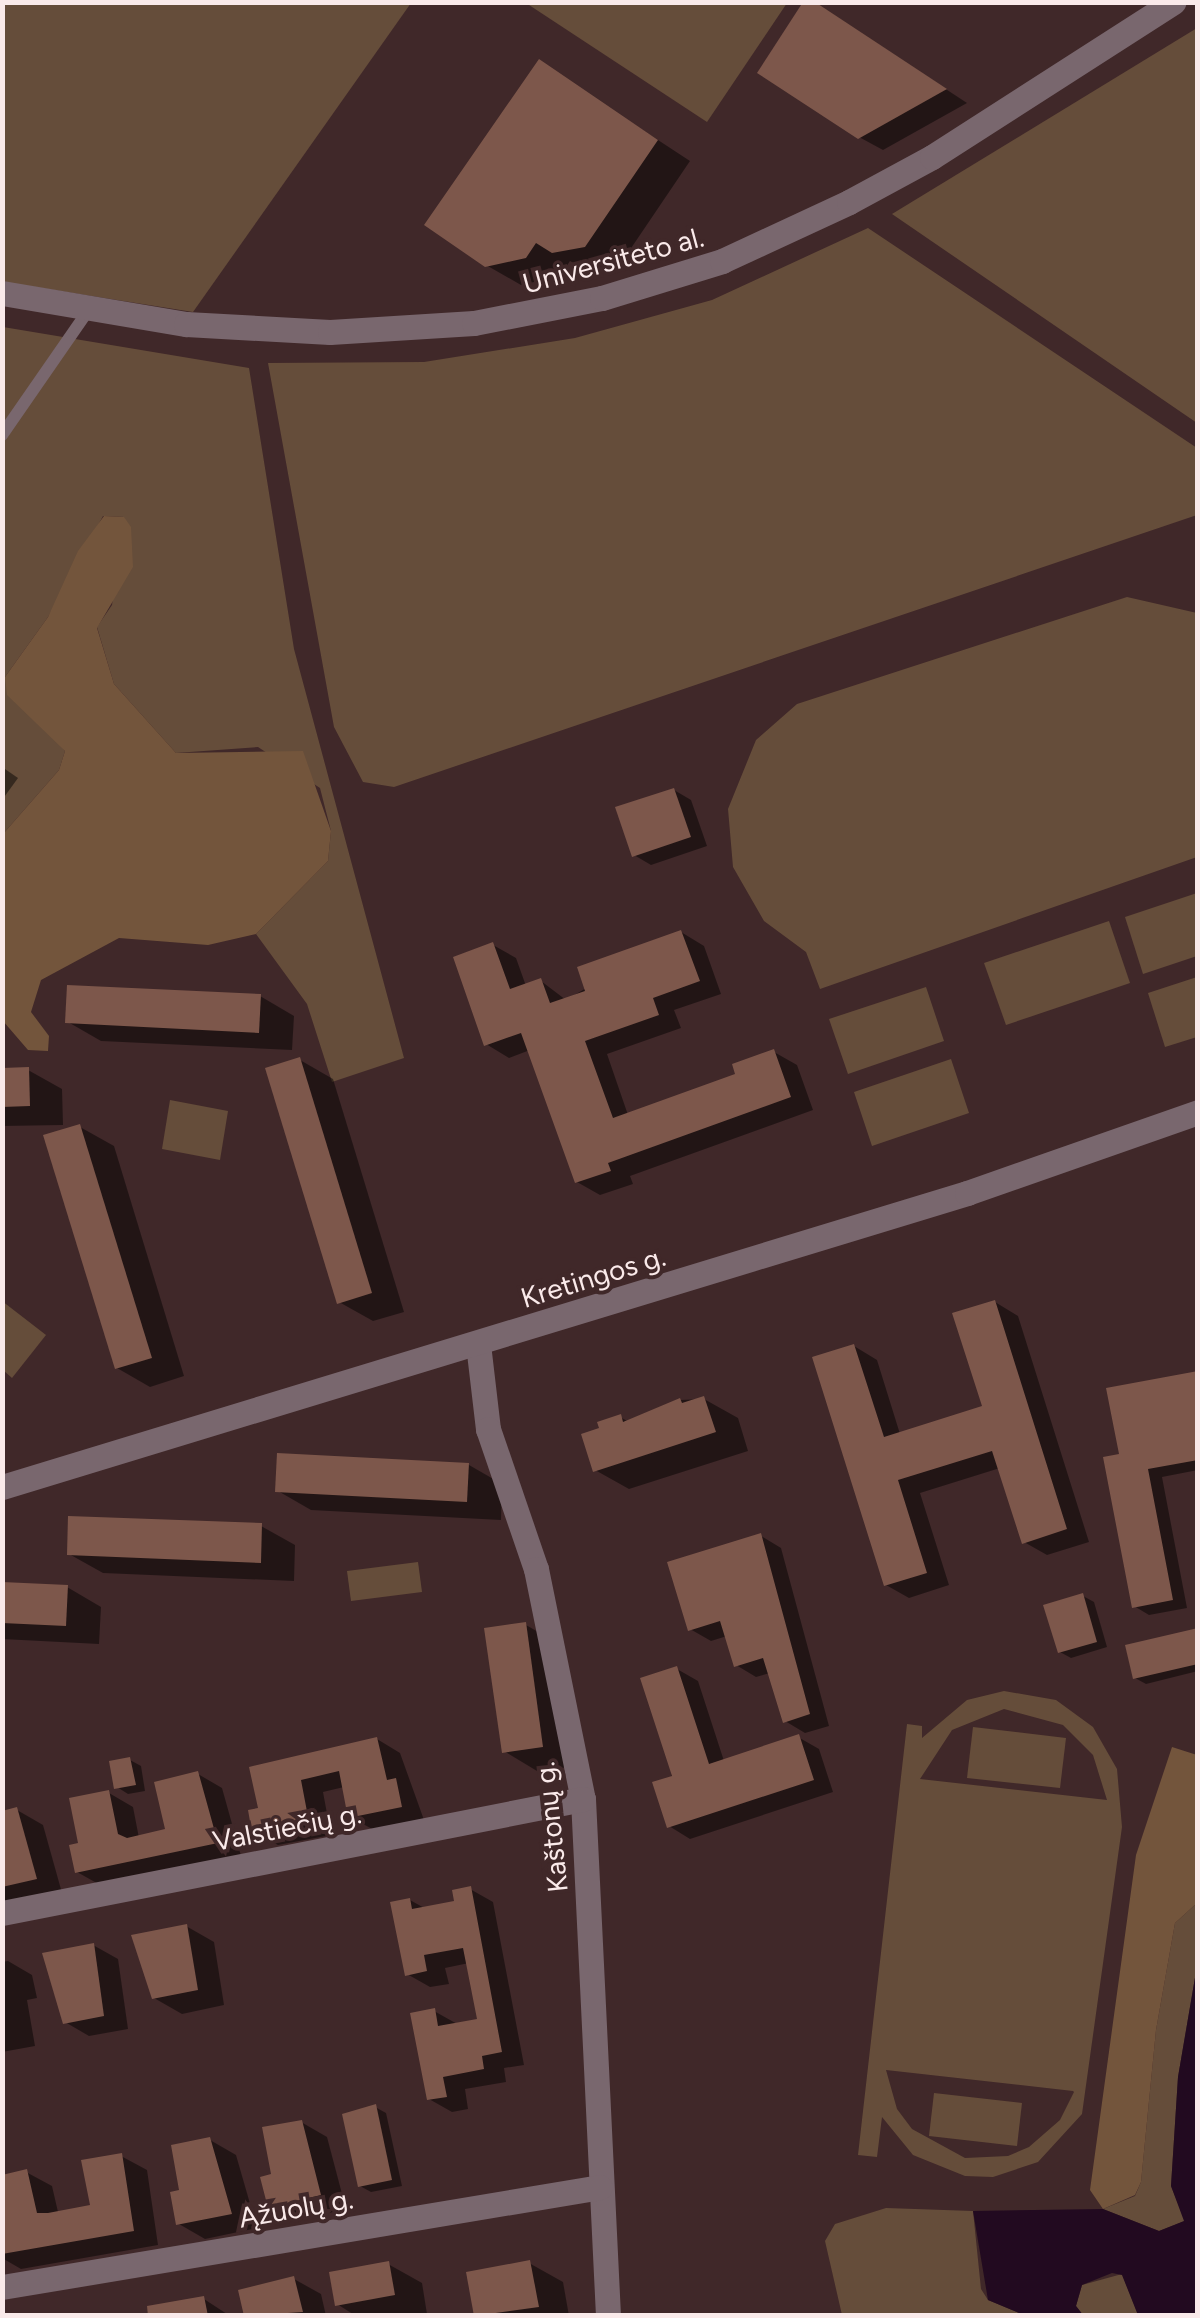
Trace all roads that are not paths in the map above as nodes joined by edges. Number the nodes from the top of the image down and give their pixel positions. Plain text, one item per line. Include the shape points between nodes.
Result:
1 (1173, 2) edge
2 (2, 293) edge
3 (88, 312) junction
4 (2, 435) edge
5 (1198, 1112) edge
6 (478, 1344) junction
7 (2, 1488) edge
8 (583, 1799) junction
9 (2, 1913) edge
10 (600, 2187) junction
11 (2, 2288) edge
12 (608, 2316) edge

1 - 3 street, Universiteto al. via 932,157 849,202 722,261 619,293 474,323 330,332
2 - 3 street, Universiteto al.
3 - 4 lane
5 - 6 street, Kretingos g. via 966,1194
6 - 7 street, Kretingos g.
6 - 8 street, Kaštonų g. via 488,1429 536,1568
8 - 9 street, Valstiečių g.
8 - 10 street, Kaštonų g.
10 - 11 street, Ąžuolų g.
10 - 12 street, Kaštonų g.

